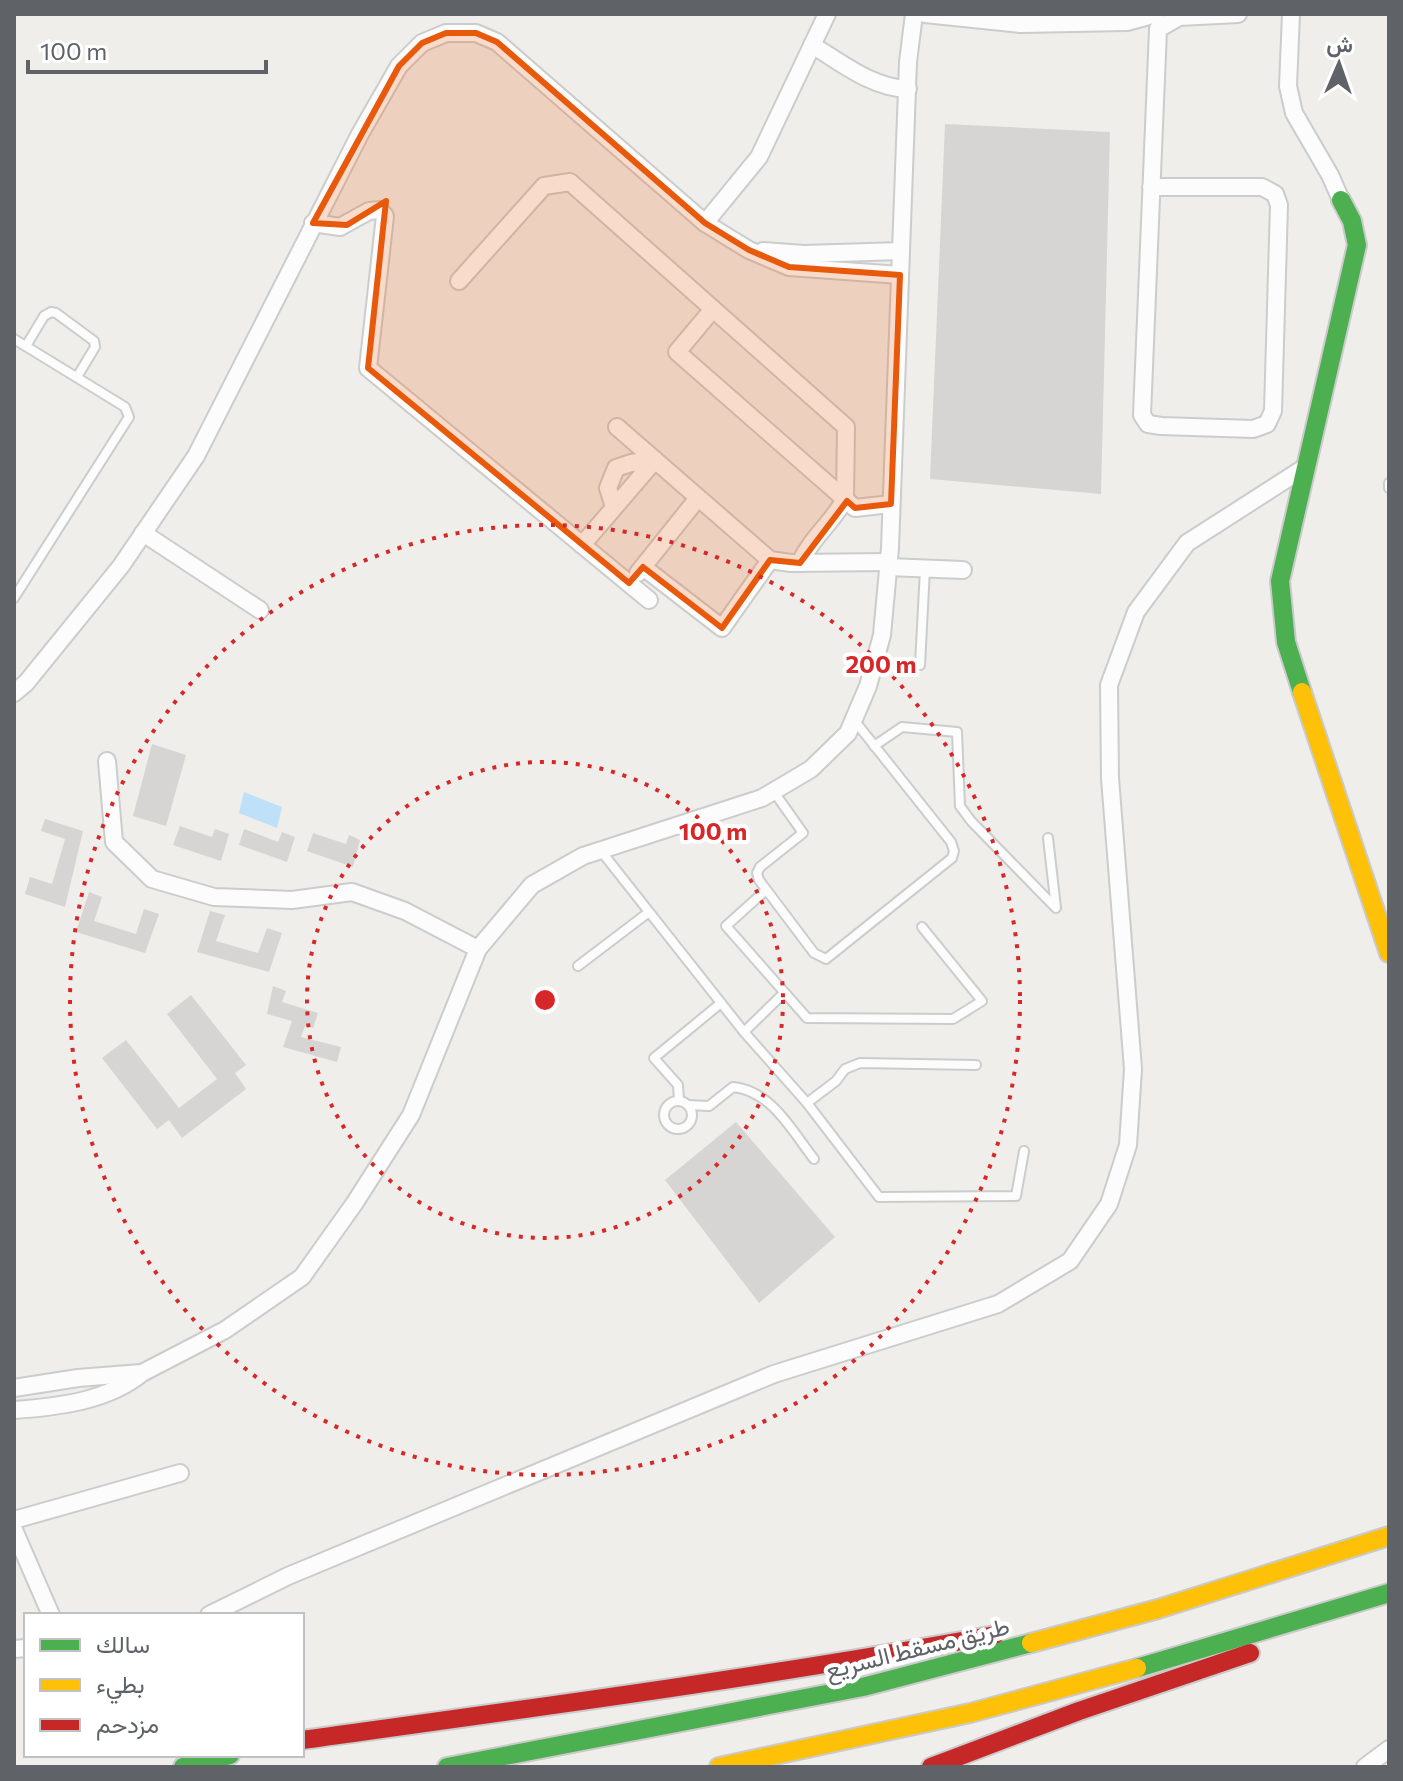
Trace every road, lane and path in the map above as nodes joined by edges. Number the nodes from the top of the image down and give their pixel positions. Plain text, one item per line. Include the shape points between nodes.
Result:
1 (827, 14) edge
2 (914, 14) edge
3 (925, 14) edge
4 (1156, 14) edge
5 (1238, 14) edge
6 (1291, 14) edge
7 (812, 45) junction
8 (908, 89) junction
9 (1151, 187) junction
10 (1341, 200) joint
11 (313, 223) junction
12 (705, 223) junction
13 (749, 250) junction
14 (901, 251) junction
15 (900, 275) junction
16 (459, 281) dead end
17 (713, 309) junction
18 (14, 339) edge
19 (26, 346) junction
20 (77, 377) junction
21 (617, 427) dead end
22 (655, 460) junction
23 (1307, 466) junction
24 (698, 498) junction
25 (845, 499) junction
26 (891, 504) junction
27 (614, 507) junction
28 (143, 533) junction
29 (582, 545) junction
30 (770, 560) junction
31 (800, 563) junction
32 (888, 564) junction
33 (643, 567) junction
34 (925, 569) junction
35 (963, 570) dead end
36 (629, 583) junction
37 (14, 598) edge
38 (649, 600) dead end
39 (260, 610) dead end
40 (920, 665) dead end
41 (14, 693) edge
42 (853, 720) junction
43 (874, 746) junction
44 (107, 761) dead end
45 (773, 791) junction
46 (1048, 838) dead end
47 (600, 850) junction
48 (766, 890) junction
49 (649, 912) junction
50 (922, 927) dead end
51 (478, 949) junction
52 (1389, 954) edge
53 (578, 966) dead end
54 (784, 993) junction
55 (721, 1003) junction
56 (744, 1032) junction
57 (976, 1065) dead end
58 (679, 1101) junction
59 (807, 1103) junction
60 (688, 1105) junction
61 (1024, 1151) dead end
62 (814, 1159) dead end
63 (142, 1373) junction
64 (14, 1388) edge
65 (14, 1410) edge
66 (180, 1473) dead end
67 (14, 1520) edge
68 (14, 1530) edge
69 (1389, 1536) edge
70 (1389, 1593) edge
71 (1158, 1609) junction
72 (1389, 1609) edge
73 (50, 1613) edge
74 (213, 1613) edge
75 (304, 1740) edge
76 (1389, 1749) edge
77 (222, 1757) edge
78 (185, 1766) edge
79 (448, 1767) edge
80 (719, 1767) edge
81 (931, 1767) edge
82 (1365, 1767) edge

1 - 7 street
2 - 8 street
3 - 4 street via 1020,24 1127,22
5 - 9 street via 1179,17 1158,29
6 - 10 street via 1288,86 1294,113
7 - 8 street via 877,84
7 - 12 street via 759,157
8 - 14 street
9 - 9 street via 1142,415 1148,424 1161,426 1253,429 1267,424 1273,411 1279,205 1275,194 1262,187
10 - 23 main road via 1355,225 1357,245
11 - 12 street via 399,66 422,43 446,33 476,33 497,42
11 - 28 street via 196,456
11 - 29 street via 340,227 380,210 385,216 368,368
12 - 13 street
13 - 14 street
13 - 15 street via 789,267
14 - 15 street
15 - 26 street
16 - 17 street via 544,186 570,182
17 - 25 street via 846,427
17 - 25 street via 677,352
18 - 19 lane
19 - 20 lane
19 - 20 lane via 44,316 56,313 94,341
20 - 37 lane via 125,407 129,417
21 - 22 street
22 - 24 street
22 - 27 street
22 - 27 street via 616,468 608,488
23 - 52 main road via 1280,581 1286,642
23 - 74 street via 1187,543 1136,612 1109,685 1110,778 1133,1069 1128,1145 1109,1204 1070,1261 998,1304 774,1374 288,1576
24 - 30 street
24 - 33 street
25 - 26 street via 855,508
25 - 31 street
26 - 32 street
27 - 29 street
28 - 39 street
28 - 41 street
29 - 36 street
30 - 31 street
30 - 33 street via 722,628
31 - 32 street
32 - 34 street
32 - 42 street via 882,635
33 - 36 street
34 - 35 street
34 - 40 lane
36 - 38 street
42 - 43 lane
42 - 45 street via 848,733 811,769
43 - 46 lane via 902,727 957,732 960,806 1056,908
43 - 48 lane via 951,842 952,858 826,959 814,953
44 - 51 street via 114,842 152,879 214,897 292,900 352,892 405,911
45 - 47 street
45 - 48 lane via 803,833 760,867 757,873
47 - 49 lane
47 - 51 street via 532,885
48 - 54 lane via 726,926
49 - 53 lane
49 - 55 lane
50 - 54 lane via 982,1001 953,1019 807,1018
51 - 63 street via 411,1115 302,1277 225,1330
54 - 56 lane
55 - 56 lane
55 - 58 lane via 654,1058 678,1085
56 - 59 lane
57 - 59 lane via 860,1063 845,1069
58 - 60 lane
58 - 60 lane via 664,1115 668,1126 687,1126 692,1116
59 - 61 lane via 879,1197 1016,1196
60 - 62 lane via 709,1106 733,1087 748,1089 766,1099
63 - 64 street
63 - 65 street via 70,1404
66 - 67 street
68 - 73 street
69 - 71 main road, طريق مسقط السريع
70 - 80 main road via 970,1713
71 - 75 main road
71 - 79 main road, طريق مسقط السريع via 863,1687
72 - 81 main road via 1201,1669
76 - 82 street
77 - 78 main road

